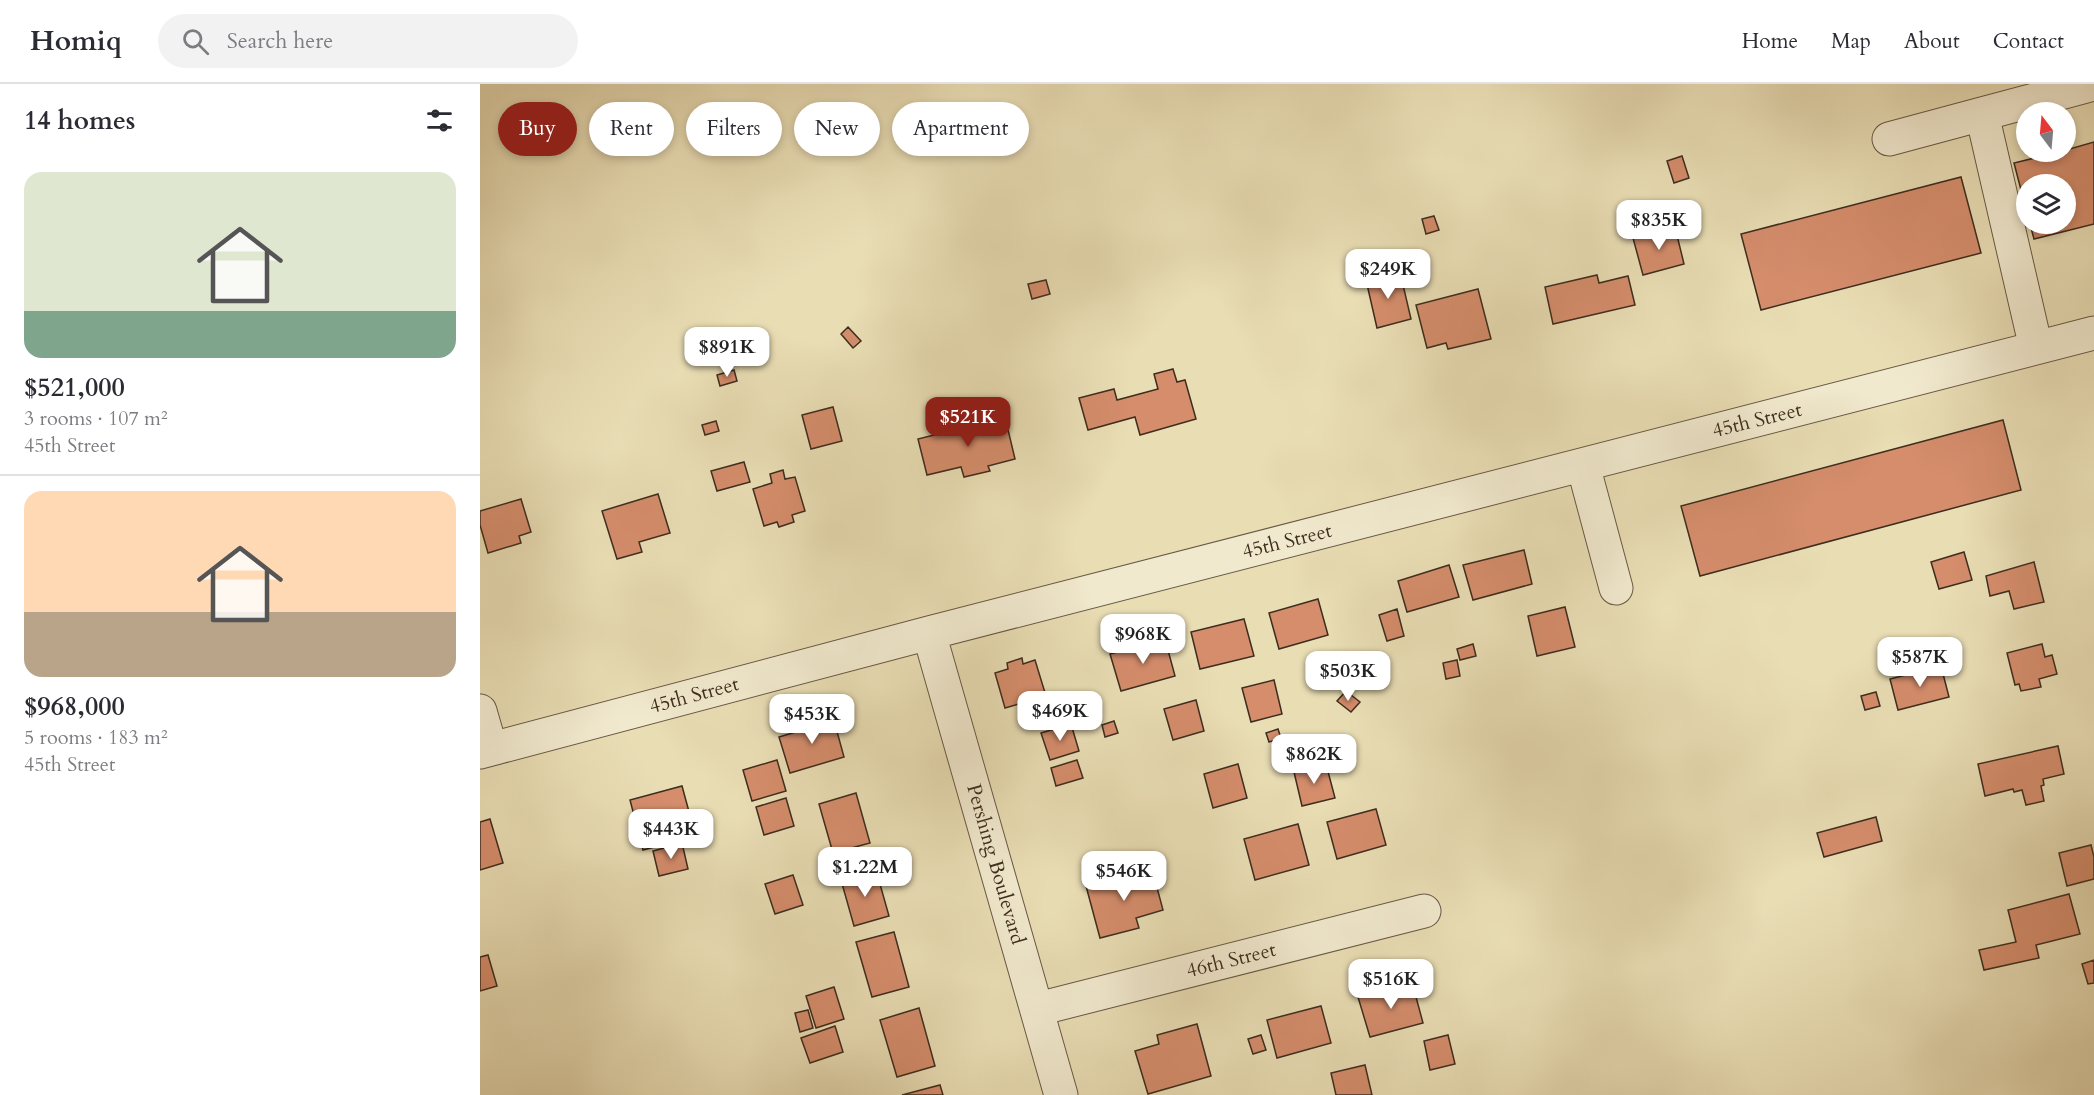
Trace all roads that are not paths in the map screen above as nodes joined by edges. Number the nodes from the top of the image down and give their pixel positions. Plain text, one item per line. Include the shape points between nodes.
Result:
1 (2094, 84) edge
2 (1982, 114) junction
3 (1889, 139) dead end
4 (2094, 333) edge
5 (2036, 348) junction
6 (1583, 465) junction
7 (1616, 588) dead end
8 (929, 633) junction
9 (480, 711) edge
10 (485, 751) edge
11 (1424, 910) dead end
12 (1038, 1009) junction
13 (1061, 1095) edge

1 - 2 street
2 - 3 street
2 - 5 street
4 - 5 street, 45th Street
5 - 6 street, 45th Street
6 - 7 street
6 - 8 street, 45th Street
8 - 10 street, 45th Street
8 - 12 street, Pershing Boulevard
9 - 10 street
11 - 12 street, 46th Street
12 - 13 street, Pershing Boulevard

